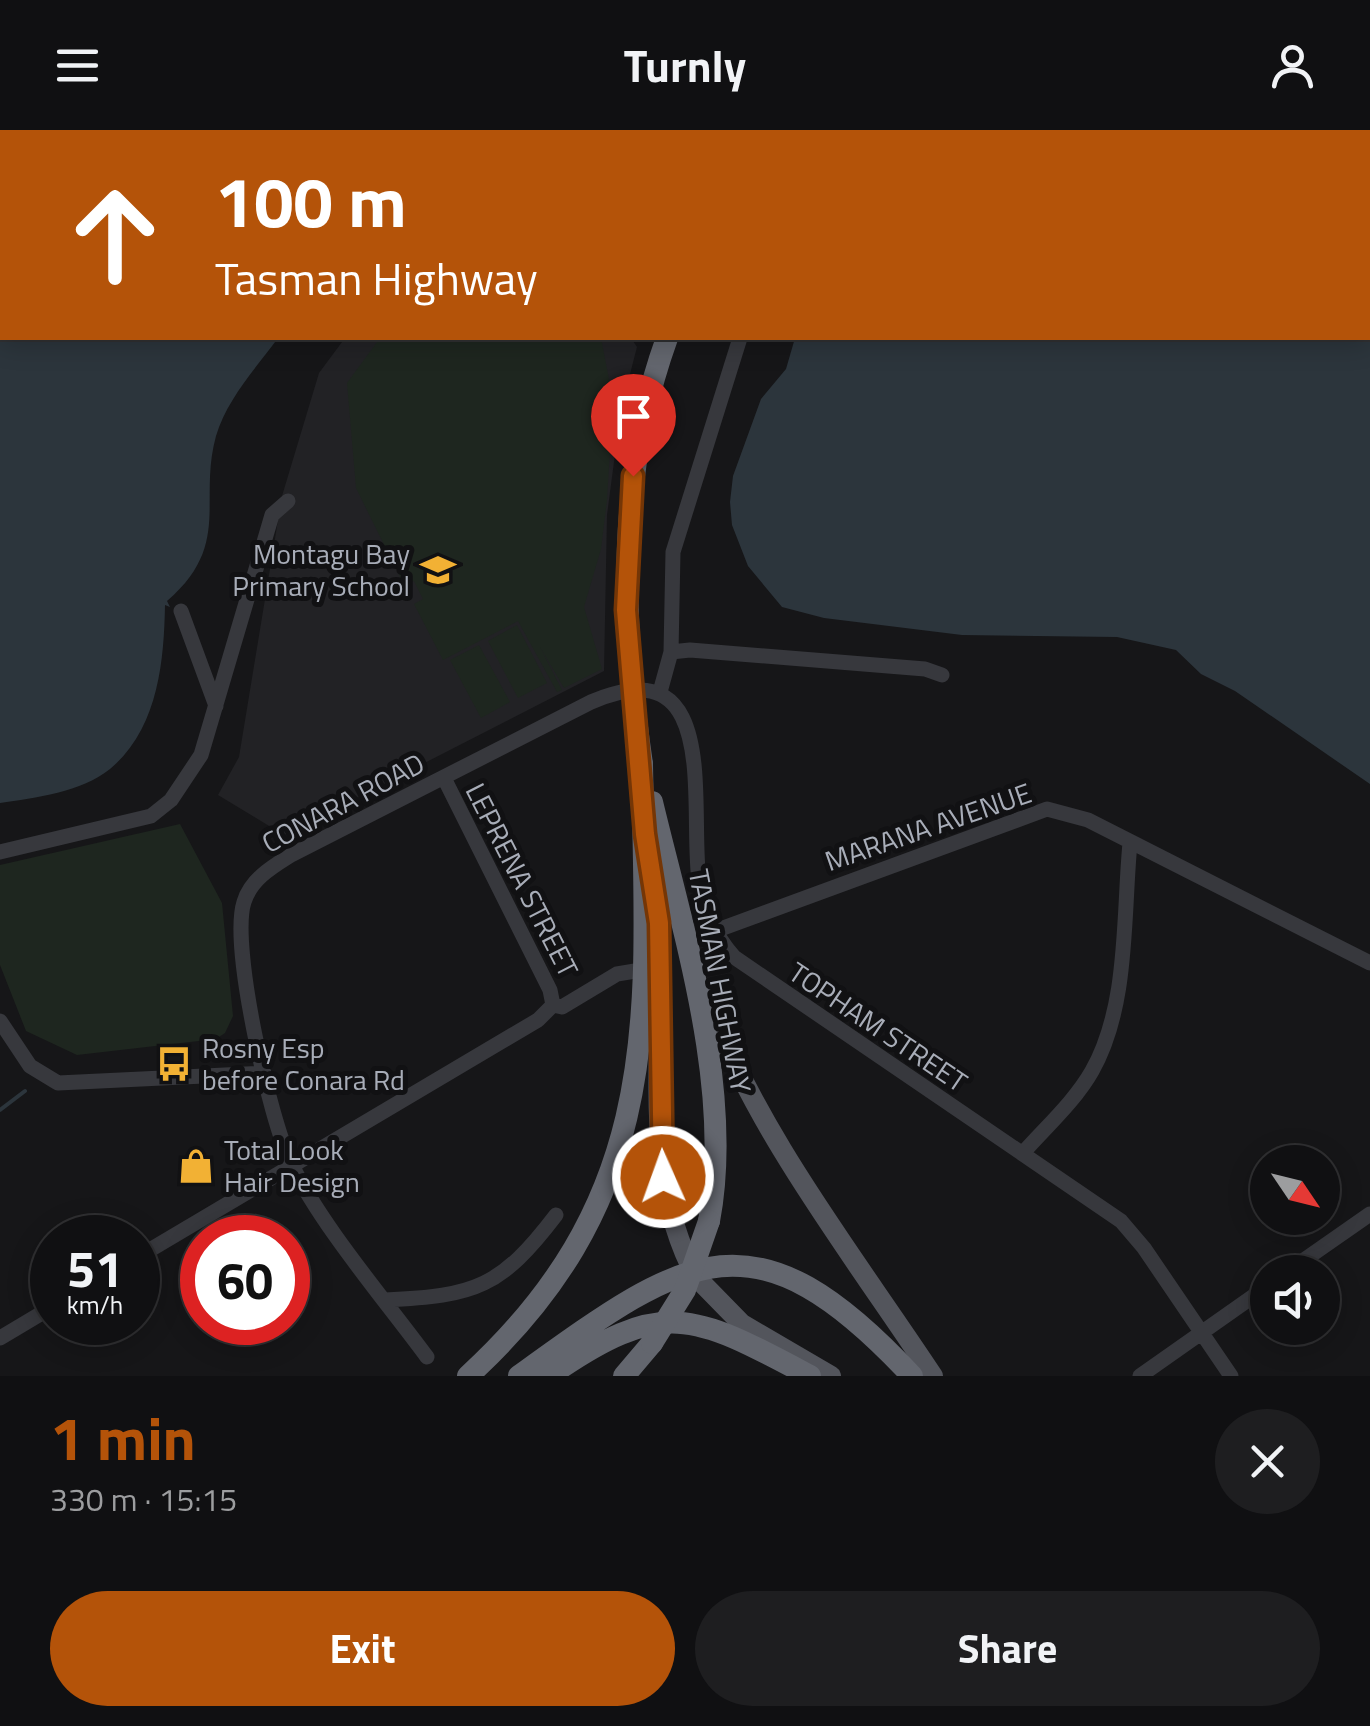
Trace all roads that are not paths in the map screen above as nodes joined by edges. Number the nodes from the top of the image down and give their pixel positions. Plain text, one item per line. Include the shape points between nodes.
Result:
1 (666, 340) edge
2 (739, 340) edge
3 (288, 501) dead end
4 (181, 611) dead end
5 (672, 652) junction
6 (942, 675) dead end
7 (660, 692) junction
8 (216, 706) junction
9 (642, 764) junction
10 (444, 778) junction
11 (1130, 843) junction
12 (0, 852) edge
13 (715, 932) junction
14 (683, 937) junction
15 (1370, 963) edge
16 (654, 964) junction
17 (553, 1005) junction
18 (0, 1021) edge
19 (264, 1073) junction
20 (1022, 1154) junction
21 (292, 1166) junction
22 (556, 1214) dead end
23 (1370, 1214) edge
24 (160, 1244) edge
25 (1311, 1255) edge
26 (1250, 1299) edge
27 (385, 1300) junction
28 (30, 1320) edge
29 (1202, 1333) junction
30 (0, 1338) edge
31 (427, 1357) dead end
32 (468, 1376) edge
33 (486, 1376) edge
34 (519, 1376) edge
35 (550, 1376) edge
36 (624, 1376) edge
37 (810, 1376) edge
38 (831, 1376) edge
39 (912, 1376) edge
40 (932, 1376) edge
41 (1140, 1376) edge
42 (1231, 1376) edge

1 - 9 highway, TASMAN HIGHWAY, bridge via 647,406 628,527 628,644
2 - 5 street via 673,552
3 - 8 street via 272,515
4 - 8 street
5 - 6 street via 908,667
5 - 7 street
7 - 10 street, CONARA ROAD via 632,687 606,696
7 - 13 street, TOPHAM STREET via 679,710 687,733 699,883
8 - 12 street via 201,754 171,800 151,816
9 - 14 highway, TASMAN HIGHWAY
9 - 16 highway, TASMAN HIGHWAY
10 - 17 street, LEPRENA STREET
10 - 19 street, CONARA ROAD via 291,855 247,893 239,936
11 - 13 street, MARANA AVENUE via 1073,814 1036,811
11 - 15 street, MARANA AVENUE
11 - 20 street via 1116,996 1102,1049 1080,1088
13 - 20 street, TOPHAM STREET via 760,978
14 - 36 highway, TASMAN HIGHWAY, bridge via 715,1098 717,1162 708,1221 684,1290
14 - 40 main road via 728,1051 775,1140
16 - 17 street via 616,974 562,1007
16 - 32 highway via 620,1150 592,1217 522,1321
16 - 33 highway, TASMAN HIGHWAY via 648,1084 620,1188 558,1298
16 - 38 main road via 663,1177 672,1224 694,1272 742,1324
17 - 21 street
18 - 19 street via 30,1066 58,1083
19 - 21 street, CONARA ROAD
20 - 29 street, TOPHAM STREET via 1131,1231
21 - 24 street
21 - 27 street, CONARA ROAD
22 - 27 street via 504,1275 470,1290
23 - 25 street
26 - 29 street
27 - 31 street, CONARA ROAD
28 - 30 street
29 - 41 street
29 - 42 street, TOPHAM STREET
34 - 39 highway via 652,1285 730,1266 766,1270 814,1288 865,1327
35 - 37 highway via 604,1338 645,1325 696,1324

